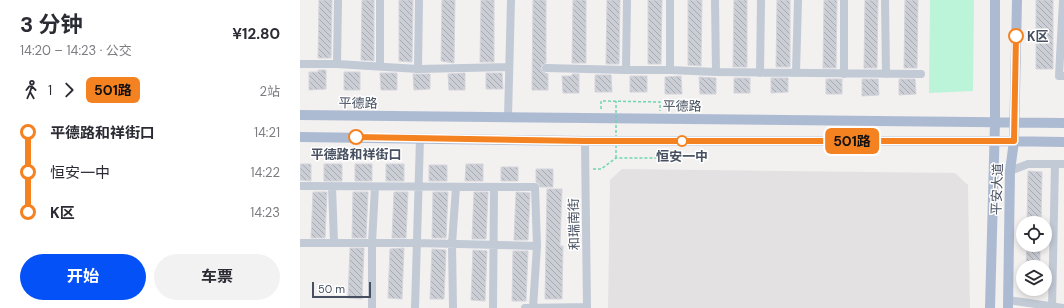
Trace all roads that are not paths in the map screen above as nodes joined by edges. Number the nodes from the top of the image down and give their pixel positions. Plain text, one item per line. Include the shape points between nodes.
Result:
1 (338, 0) edge
2 (380, 0) edge
3 (419, 0) edge
4 (511, 0) edge
5 (627, 0) edge
6 (670, 0) edge
7 (715, 0) edge
8 (761, 0) edge
9 (798, 0) edge
10 (844, 0) edge
11 (885, 0) edge
12 (995, 0) edge
13 (1017, 0) edge
14 (1063, 0) edge
15 (300, 64) edge
16 (337, 64) junction
17 (380, 66) junction
18 (509, 67) junction
19 (546, 68) dead end
20 (418, 69) junction
21 (626, 70) junction
22 (670, 70) junction
23 (716, 72) junction
24 (760, 73) junction
25 (796, 73) junction
26 (844, 74) junction
27 (886, 74) junction
28 (921, 74) dead end
29 (1064, 76) edge
30 (300, 115) edge
31 (508, 117) junction
32 (995, 122) junction
33 (1014, 123) junction
34 (1064, 123) edge
35 (300, 137) edge
36 (420, 138) junction
37 (585, 141) junction
38 (994, 141) junction
39 (1014, 141) junction
40 (1064, 142) edge
41 (1055, 164) junction
42 (1064, 164) edge
43 (1010, 171) junction
44 (300, 186) edge
45 (332, 186) junction
46 (419, 186) junction
47 (374, 187) junction
48 (456, 187) junction
49 (494, 187) junction
50 (300, 243) edge
51 (334, 243) junction
52 (372, 243) junction
53 (417, 243) junction
54 (452, 244) junction
55 (493, 245) junction
56 (536, 246) junction
57 (1008, 304) edge
58 (1052, 307) edge
59 (372, 308) edge
60 (415, 308) edge
61 (453, 308) edge
62 (493, 308) edge
63 (525, 308) edge
64 (533, 308) edge
65 (587, 308) edge
66 (990, 308) edge
67 (1062, 308) edge

1 - 16 street
2 - 17 street
3 - 20 street
4 - 18 street
5 - 21 street
6 - 22 street
7 - 23 street
8 - 24 street
9 - 25 street
10 - 26 street
11 - 27 street
12 - 32 main road, 平安大道
13 - 33 main road, 平安大道
14 - 29 street via 1059,76
15 - 16 street
16 - 17 street
17 - 20 street
18 - 20 street
18 - 31 street
19 - 21 street
21 - 22 street
22 - 23 street
23 - 24 street
24 - 25 street
25 - 26 street
26 - 27 street
27 - 28 street
30 - 31 main road, 平德路
31 - 32 main road, 平德路
32 - 33 main road, 平德路
32 - 38 main road, 平安大道
33 - 34 main road, 平德路
33 - 39 main road, 平安大道
35 - 36 main road
36 - 37 main road
36 - 46 street
37 - 38 main road
37 - 65 street, 和瑞南街
38 - 39 main road
38 - 66 main road, 平安大道
39 - 40 main road
39 - 43 main road, 平安大道
41 - 42 street
41 - 43 street via 1028,164
41 - 58 street
43 - 57 main road, 平安大道
44 - 45 street
45 - 47 street
45 - 51 street
46 - 47 street
46 - 48 street
46 - 53 street
47 - 52 street
48 - 49 street
48 - 54 street
49 - 55 street
49 - 56 street via 535,188
50 - 51 street
51 - 52 street
52 - 53 street
52 - 59 street
53 - 54 street
53 - 60 street
54 - 55 street
54 - 61 street
55 - 56 street
55 - 62 street
56 - 64 street
57 - 58 street
58 - 67 street
63 - 64 street
64 - 65 street

